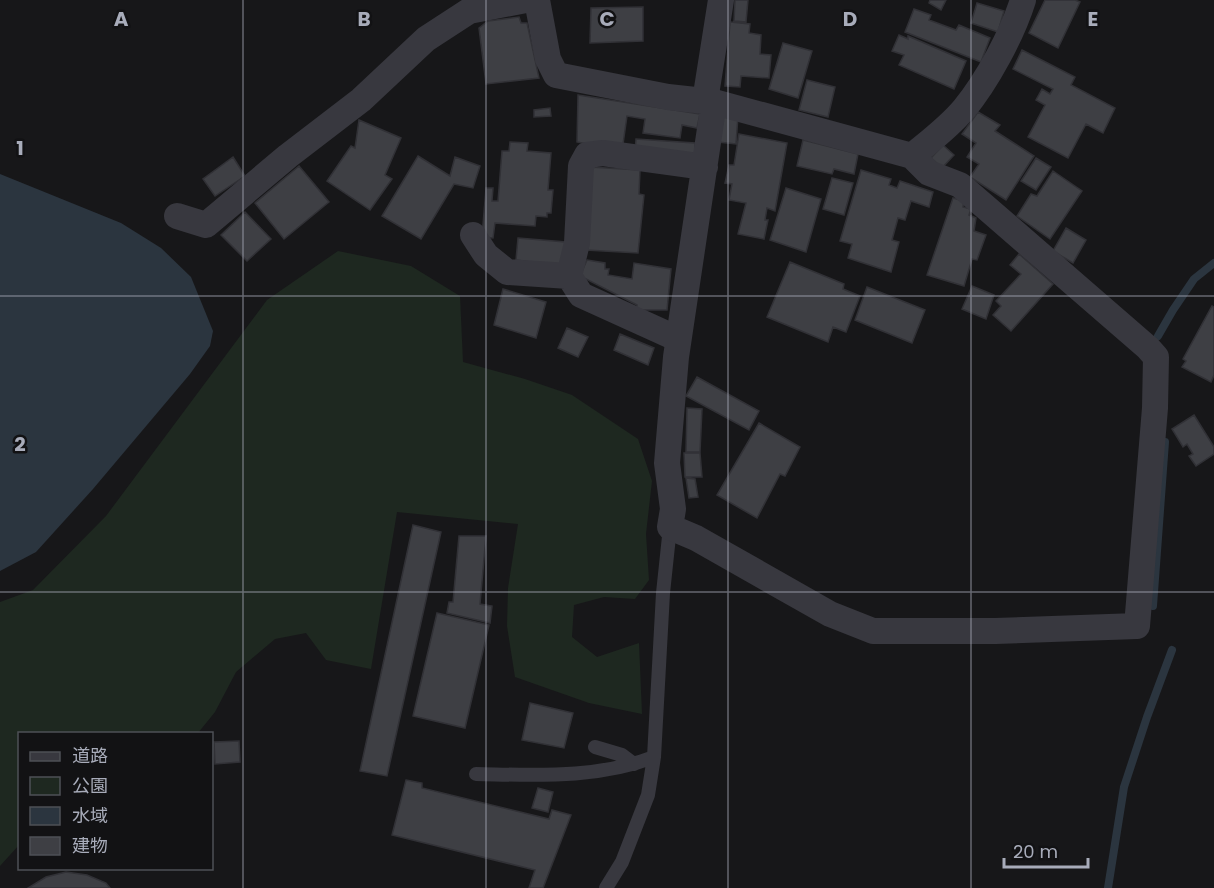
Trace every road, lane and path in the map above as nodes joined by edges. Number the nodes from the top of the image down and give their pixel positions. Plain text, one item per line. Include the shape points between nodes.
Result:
1 (526, 0) edge
2 (537, 0) edge
3 (721, 0) edge
4 (1023, 0) edge
5 (710, 102) junction
6 (912, 156) junction
7 (705, 167) junction
8 (177, 216) dead end
9 (473, 235) dead end
10 (569, 276) junction
11 (678, 339) junction
12 (670, 527) junction
13 (595, 747) dead end
14 (654, 757) junction
15 (634, 764) junction
16 (476, 774) dead end
17 (606, 888) edge

1 - 8 street via 469,12 426,39 361,100 206,225
2 - 5 street via 548,59 556,75 668,98
3 - 5 street
4 - 6 street via 1016,22 970,101
5 - 6 street
5 - 7 street
6 - 12 street via 929,173 966,190 1156,357 1137,626 873,632 830,614
7 - 10 street via 603,153 587,155 581,166 577,243
7 - 11 street
9 - 10 street via 486,255 507,272
10 - 11 street via 581,295
11 - 12 street via 667,463 673,509
12 - 14 lane
13 - 15 lane via 622,755
14 - 15 lane
14 - 17 lane via 648,795 622,862
15 - 16 lane via 552,776

